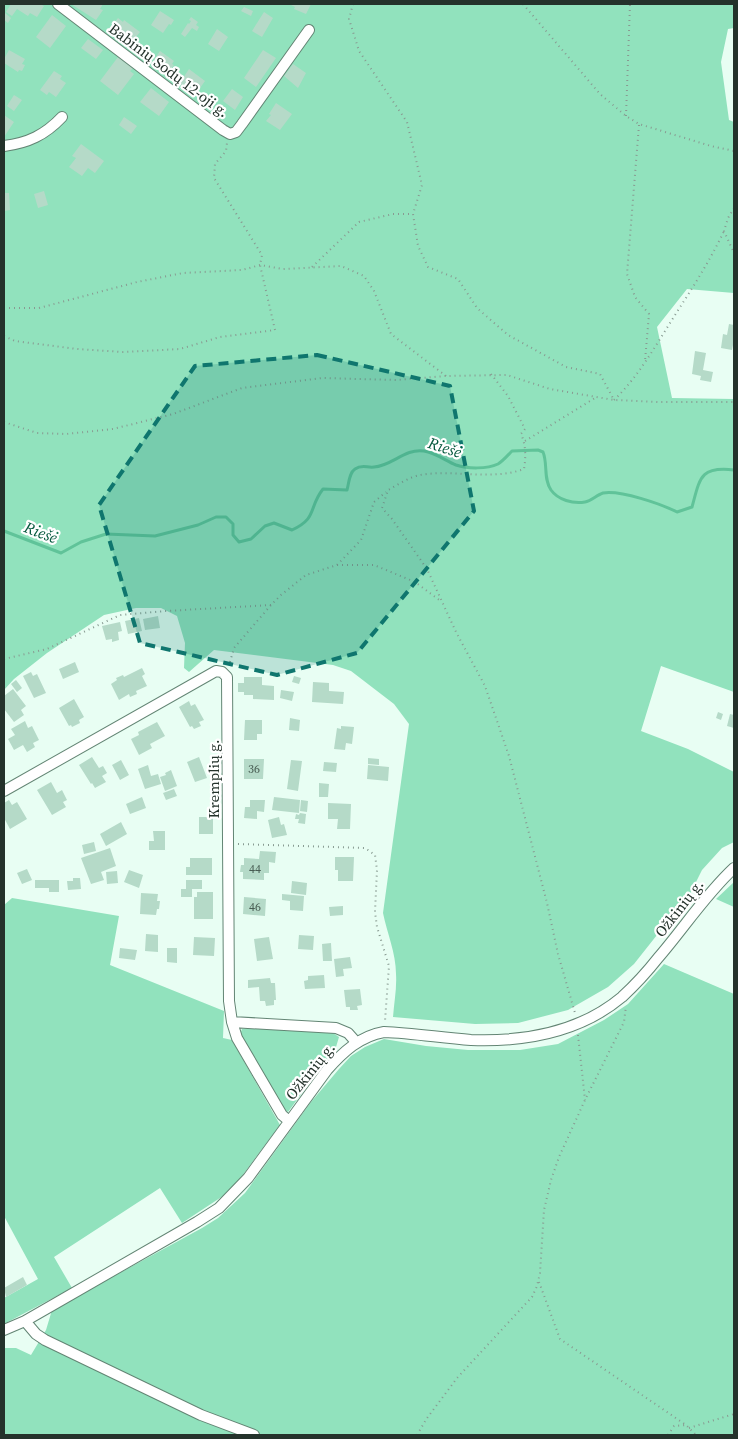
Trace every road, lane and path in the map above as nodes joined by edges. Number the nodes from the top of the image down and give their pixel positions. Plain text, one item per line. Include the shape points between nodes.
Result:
1 (58, 4) edge
2 (353, 4) edge
3 (523, 4) edge
4 (630, 4) edge
5 (309, 30) dead end
6 (626, 116) junction
7 (62, 118) dead end
8 (639, 124) junction
9 (230, 134) junction
10 (4, 146) edge
11 (734, 151) edge
12 (734, 208) edge
13 (413, 214) junction
14 (724, 231) junction
15 (734, 252) edge
16 (260, 265) junction
17 (312, 268) junction
18 (4, 308) edge
19 (4, 336) edge
20 (646, 361) junction
21 (491, 374) junction
22 (446, 376) junction
23 (595, 398) junction
24 (614, 400) junction
25 (734, 402) edge
26 (4, 422) edge
27 (524, 442) junction
28 (388, 490) junction
29 (337, 565) junction
30 (443, 603) junction
31 (270, 604) junction
32 (4, 659) edge
33 (230, 662) dead end
34 (4, 791) edge
35 (228, 844) junction
36 (734, 868) edge
37 (621, 998) junction
38 (232, 1022) junction
39 (576, 1024) junction
40 (384, 1032) junction
41 (356, 1042) junction
42 (585, 1100) junction
43 (289, 1121) junction
44 (538, 1281) junction
45 (25, 1321) junction
46 (4, 1330) edge
47 (734, 1414) edge
48 (686, 1425) junction
49 (689, 1428) junction
50 (254, 1435) edge
51 (418, 1435) edge
52 (668, 1435) edge
53 (696, 1435) edge

1 - 9 street, Babinių Sodų 12-oji g.
2 - 13 path via 349,19 359,51 407,122 422,185
3 - 6 path via 600,94
4 - 6 path
5 - 9 street, Babinių Sodų 12-oji g. via 236,132
6 - 8 path
7 - 10 street via 29,141
8 - 11 path
8 - 20 path via 628,274 635,297 649,314
9 - 16 path via 226,151 215,164 214,178 262,255
12 - 14 path
13 - 17 path via 393,214 359,222
13 - 24 path via 418,246 428,267 458,279 477,308 508,334 566,367 600,374
14 - 15 path
14 - 20 path
16 - 17 path via 283,269
16 - 18 path via 242,270 183,273 39,308
16 - 19 path via 275,330 220,337 180,349 124,352 15,341
17 - 22 path via 341,266 364,276 391,334
20 - 24 path via 628,387
21 - 22 path
21 - 23 path via 507,375 550,389
21 - 27 path via 508,396 520,420
22 - 26 path via 396,380 322,378 242,388 173,414 113,430 37,433
23 - 24 path
23 - 27 path
24 - 25 path
27 - 28 path via 524,469 511,474 418,475
28 - 29 path via 374,502 361,540
28 - 30 path via 382,508 427,569
29 - 30 path via 374,565 414,582
29 - 31 path via 306,575
30 - 39 path via 485,686 509,756
31 - 32 path via 120,616 46,649
31 - 33 path via 234,648
34 - 35 street, Kremplių g. via 172,695 216,671 222,672 228,682
35 - 38 street, Kremplių g. via 229,1001
35 - 40 path via 366,848 375,855 375,912 389,966
36 - 37 street, Ožkinių g.
37 - 39 street, Ožkinių g.
37 - 42 path via 627,1009 624,1022
38 - 41 street via 336,1028
38 - 43 street, Kremplių g. via 237,1038 282,1115
39 - 40 street, Ožkinių g. via 535,1037 509,1039 472,1040
39 - 42 path
40 - 41 street, Ožkinių g.
41 - 43 street, Ožkinių g. via 326,1070
42 - 44 path via 551,1180 544,1210
43 - 45 street, Ožkinių g. via 248,1178 219,1208
44 - 48 path via 560,1339
44 - 51 path via 532,1297 457,1378
45 - 46 street, Ožkinių g.
45 - 50 street via 45,1340 201,1414
47 - 49 path
48 - 49 path
48 - 52 path via 674,1426
49 - 53 path

